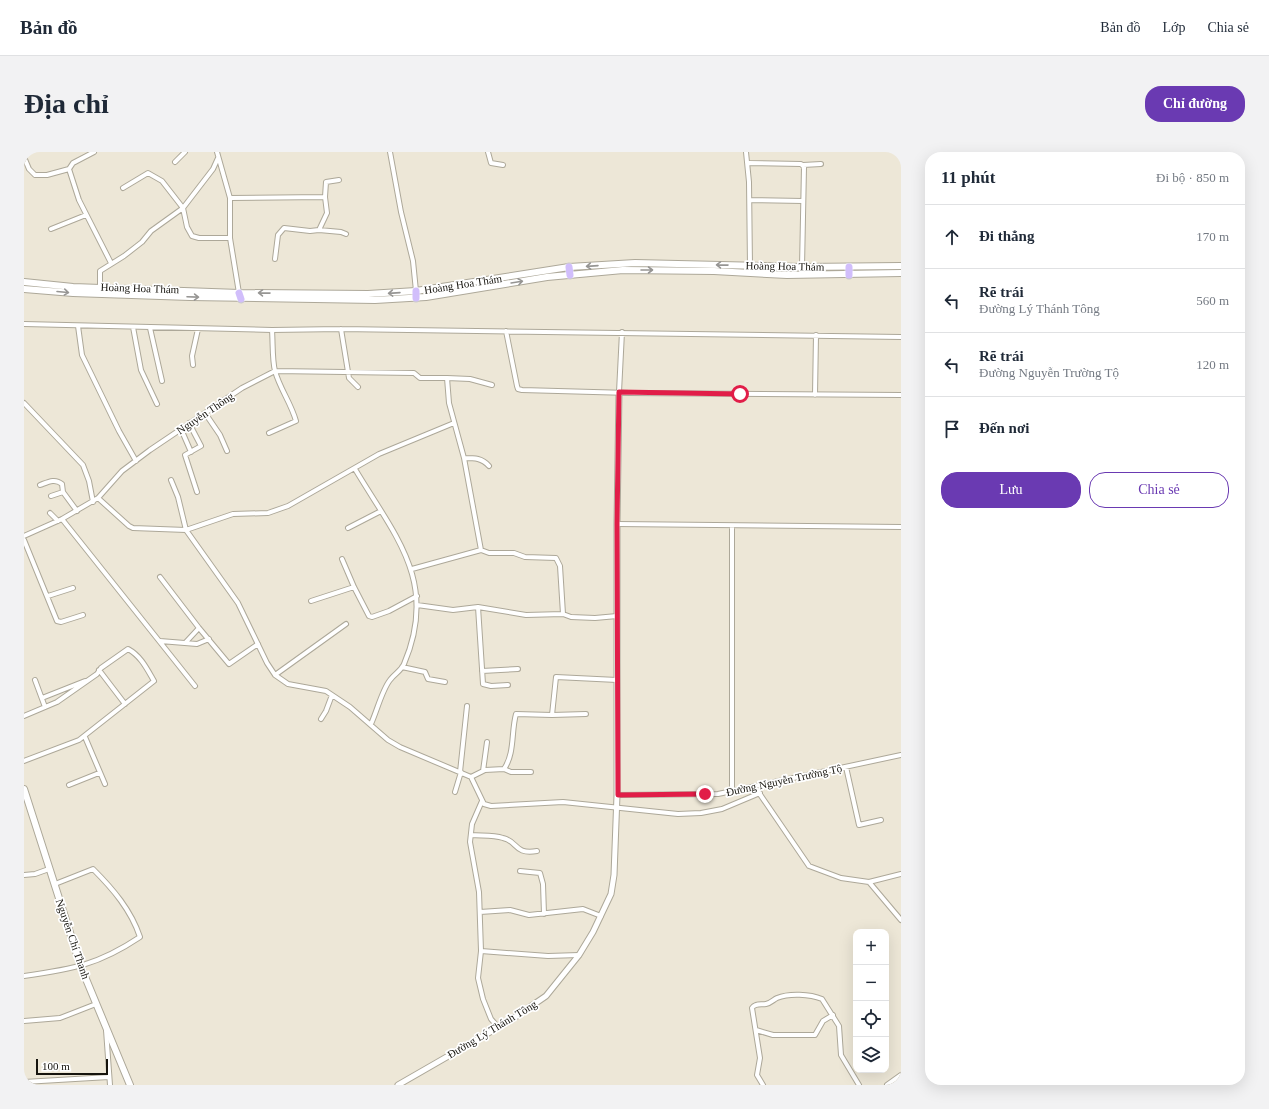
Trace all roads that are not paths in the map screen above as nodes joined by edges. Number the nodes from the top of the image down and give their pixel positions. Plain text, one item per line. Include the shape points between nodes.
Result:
1 (94, 152) edge
2 (185, 152) edge
3 (217, 152) edge
4 (390, 152) edge
5 (488, 152) edge
6 (746, 152) edge
7 (24, 157) edge
8 (218, 158) junction
9 (175, 162) dead end
10 (749, 163) junction
11 (821, 164) dead end
12 (503, 165) dead end
13 (802, 165) junction
14 (69, 169) junction
15 (339, 180) dead end
16 (123, 188) dead end
17 (325, 197) junction
18 (230, 198) junction
19 (750, 200) junction
20 (803, 201) junction
21 (182, 208) junction
22 (86, 215) junction
23 (51, 229) dead end
24 (319, 230) junction
25 (346, 234) dead end
26 (230, 238) junction
27 (275, 259) dead end
28 (111, 263) junction
29 (750, 266) junction
30 (901, 266) edge
31 (802, 267) junction
32 (849, 267) junction
33 (569, 271) junction
34 (901, 273) edge
35 (849, 275) junction
36 (24, 282) edge
37 (100, 286) junction
38 (24, 289) edge
39 (416, 294) junction
40 (240, 296) junction
41 (24, 324) edge
42 (78, 326) junction
43 (133, 327) junction
44 (150, 328) junction
45 (198, 329) junction
46 (341, 329) junction
47 (272, 330) junction
48 (506, 331) junction
49 (622, 332) junction
50 (816, 335) junction
51 (901, 337) edge
52 (193, 365) dead end
53 (275, 371) junction
54 (347, 371) junction
55 (447, 378) junction
56 (162, 381) dead end
57 (492, 385) dead end
58 (358, 387) dead end
59 (619, 392) junction
60 (815, 395) junction
61 (901, 395) edge
62 (24, 403) edge
63 (157, 404) dead end
64 (204, 413) junction
65 (189, 423) junction
66 (454, 423) junction
67 (181, 429) junction
68 (269, 433) dead end
69 (227, 451) dead end
70 (191, 452) junction
71 (464, 458) junction
72 (136, 461) junction
73 (489, 466) dead end
74 (355, 469) junction
75 (171, 480) dead end
76 (40, 485) dead end
77 (63, 492) junction
78 (197, 492) dead end
79 (51, 496) dead end
80 (98, 498) junction
81 (93, 502) junction
82 (77, 511) junction
83 (381, 511) junction
84 (50, 513) dead end
85 (60, 520) junction
86 (617, 524) junction
87 (732, 526) junction
88 (901, 527) edge
89 (348, 528) dead end
90 (186, 530) junction
91 (24, 536) edge
92 (24, 540) edge
93 (481, 550) junction
94 (342, 559) dead end
95 (412, 569) junction
96 (160, 577) dead end
97 (354, 587) junction
98 (73, 588) dead end
99 (48, 596) junction
100 (417, 596) junction
101 (311, 601) dead end
102 (417, 605) junction
103 (478, 607) junction
104 (563, 614) junction
105 (83, 615) dead end
106 (617, 616) junction
107 (346, 624) dead end
108 (199, 628) junction
109 (209, 639) junction
110 (160, 641) junction
111 (186, 642) junction
112 (258, 644) junction
113 (402, 667) junction
114 (518, 668) dead end
115 (99, 670) junction
116 (482, 671) junction
117 (275, 674) junction
118 (91, 679) junction
119 (35, 680) dead end
120 (617, 680) junction
121 (445, 682) dead end
122 (508, 685) dead end
123 (196, 686) dead end
124 (332, 695) junction
125 (42, 698) junction
126 (125, 704) junction
127 (467, 706) dead end
128 (45, 707) junction
129 (586, 714) dead end
130 (552, 715) junction
131 (24, 716) edge
132 (321, 719) dead end
133 (371, 724) junction
134 (84, 737) junction
135 (487, 742) dead end
136 (901, 755) edge
137 (24, 761) edge
138 (846, 767) junction
139 (504, 769) junction
140 (483, 771) junction
141 (461, 772) junction
142 (531, 772) dead end
143 (99, 773) junction
144 (471, 777) junction
145 (105, 784) dead end
146 (69, 785) dead end
147 (755, 787) junction
148 (24, 789) edge
149 (455, 792) dead end
150 (732, 792) junction
151 (760, 792) junction
152 (618, 795) junction
153 (482, 801) junction
154 (26, 804) edge
155 (616, 808) junction
156 (882, 820) dead end
157 (471, 835) junction
158 (537, 852) dead end
159 (49, 869) junction
160 (520, 872) dead end
161 (901, 874) edge
162 (24, 875) edge
163 (869, 882) junction
164 (55, 884) junction
165 (480, 912) junction
166 (544, 914) junction
167 (601, 916) junction
168 (901, 920) edge
169 (481, 951) junction
170 (579, 955) junction
171 (81, 967) junction
172 (24, 976) edge
173 (96, 1004) junction
174 (833, 1015) junction
175 (24, 1021) edge
176 (105, 1026) junction
177 (498, 1027) junction
178 (756, 1030) junction
179 (901, 1075) edge
180 (109, 1077) junction
181 (24, 1082) edge
182 (41, 1083) edge
183 (110, 1085) edge
184 (130, 1085) edge
185 (398, 1085) edge
186 (762, 1085) edge
187 (859, 1085) edge
188 (887, 1085) edge

1 - 14 street via 73,163
2 - 9 street
3 - 8 street
4 - 39 street via 413,261
5 - 12 street via 491,163
6 - 10 street
7 - 14 street via 35,174
8 - 18 street
8 - 21 street via 213,169
10 - 13 street
10 - 19 street
11 - 13 street
13 - 20 street
14 - 22 street
15 - 17 street via 326,182
16 - 21 street via 148,173 166,184
17 - 18 street
17 - 24 street via 327,213
18 - 26 street
19 - 20 street
19 - 29 street
20 - 31 street
21 - 26 street via 186,227 192,236
21 - 28 street via 151,231 124,256
22 - 23 street
22 - 28 street
24 - 25 street
24 - 27 street via 284,228 278,235
26 - 40 street
28 - 37 street via 100,271
29 - 31 main road, Hoàng Hoa Thám
29 -> 33 main road, Hoàng Hoa Thám via 635,263
30 - 32 main road, Hoàng Hoa Thám
31 - 32 main road, Hoàng Hoa Thám
32 - 35 main road
33 -> 35 main road, Hoàng Hoa Thám via 649,270
33 - 39 main road, Hoàng Hoa Thám
34 - 35 main road, Hoàng Hoa Thám
36 - 37 main road, Hoàng Hoa Thám via 72,287
37 - 40 main road, Hoàng Hoa Thám
38 -> 40 main road, Hoàng Hoa Thám via 73,293
39 - 40 main road, Hoàng Hoa Thám via 375,300
41 - 42 street
42 - 43 street
42 - 72 street via 82,355
43 - 44 street
43 - 63 street via 141,370
44 - 45 street
44 - 56 street
45 - 47 street
45 - 52 street via 192,356
46 - 47 street
46 - 48 street
46 - 54 street
47 - 53 street
48 - 49 street
48 - 59 street via 518,389
49 - 50 street
49 - 59 street
50 - 51 street
50 - 60 street
53 - 54 street, Nguyễn Thông
53 - 64 street, Nguyễn Thông via 242,388
53 - 68 street via 296,421
54 - 55 street, Nguyễn Thông via 414,373 420,378
54 - 58 street via 351,381
55 - 57 street, Nguyễn Thông via 470,379
55 - 66 street
59 - 60 street
59 - 86 street, Đường Lý Thánh Tông
60 - 61 street
62 - 81 street via 83,465
64 - 65 street, Nguyễn Thông
64 - 69 street via 220,435
65 - 67 street, Nguyễn Thông
65 - 70 street via 201,446
66 - 71 street
66 - 74 street via 379,454
67 - 70 street
67 - 72 street, Nguyễn Thông
70 - 78 street via 185,455
71 - 73 street via 479,458
71 - 93 street
72 - 80 street, Nguyễn Thông via 122,471
74 - 83 street
74 - 90 street via 277,511 233,514
75 - 90 street
76 - 77 street via 59,482 62,484
77 - 79 street
77 - 82 street
80 - 81 street, Nguyễn Thông
80 - 90 street via 133,528
81 - 82 street, Nguyễn Thông
82 - 85 street, Nguyễn Thông
83 - 89 street
83 - 95 street via 401,543
84 - 85 street
85 - 91 street, Nguyễn Thông
85 - 110 street
86 - 87 street
86 - 106 street, Đường Lý Thánh Tông
87 - 88 street
87 - 150 street
90 - 112 street via 238,603
92 - 99 street
93 - 95 street
93 - 104 street via 559,560
94 - 97 street
95 - 100 street
96 - 108 street
97 - 100 street via 369,616 372,617
97 - 101 street
98 - 99 street
99 - 105 street via 57,622
100 - 102 street
102 - 103 street via 453,610
102 - 113 street via 414,634
103 - 104 street via 526,615
103 - 116 street
104 - 106 street via 595,618
106 - 120 street, Đường Lý Thánh Tông
107 - 117 street
108 - 109 street
108 - 111 street
109 - 111 street via 203,643
109 - 112 street via 229,664
110 - 111 street
110 - 123 street
112 - 117 street
113 - 121 street via 425,672 428,678
113 - 133 street via 390,679
114 - 116 street
115 - 118 street
115 - 126 street
115 - 126 street via 128,649 141,660 154,681
116 - 122 street via 485,686
117 - 124 street via 288,684 326,691
118 - 125 street
118 - 128 street
119 - 125 street
120 - 130 street via 556,677
120 - 152 street, Đường Lý Thánh Tông
124 - 132 street
124 - 133 street
125 - 128 street
126 - 134 street
127 - 141 street
128 - 131 street
129 - 130 street
130 - 139 street via 516,714 508,764
133 - 141 street via 400,747
134 - 137 street
134 - 143 street
135 - 140 street
136 - 138 street, Đường Nguyễn Trường Tộ
138 - 147 street, Đường Nguyễn Trường Tộ
138 - 156 street via 859,825
139 - 140 street
139 - 142 street via 511,772
140 - 144 street
141 - 144 street
141 - 149 street
143 - 145 street
143 - 146 street
144 - 153 street
147 - 150 street, Đường Nguyễn Trường Tộ
147 - 151 street
148 - 154 main road, Nguyễn Chí Thanh
150 - 152 street, Đường Nguyễn Trường Tộ
151 - 155 street via 722,808 701,813 678,814
151 - 163 street via 810,866 841,878
152 - 155 street, Đường Lý Thánh Tông
153 - 155 street via 491,806 563,802
153 - 157 street
154 - 159 main road, Nguyễn Chí Thanh
155 - 167 street, Đường Lý Thánh Tông via 614,875 611,894
157 - 158 street via 504,838 519,850
157 - 165 street
159 - 162 street
159 - 164 main road, Nguyễn Chí Thanh
160 - 166 street via 540,873
161 - 163 street
163 - 168 street
164 - 171 main road, Nguyễn Chí Thanh
164 - 171 street via 93,869 130,913 140,937 116,953
165 - 166 street via 510,910 529,915
165 - 169 street
166 - 167 street via 583,909
167 - 170 street, Đường Lý Thánh Tông
169 - 170 street via 548,956
169 - 177 street via 479,971 483,999 491,1019
170 - 177 street, Đường Lý Thánh Tông via 546,996
171 - 172 street
171 - 173 main road, Nguyễn Chí Thanh
173 - 175 street via 60,1018
173 - 176 main road, Nguyễn Chí Thanh
174 - 178 street via 823,1021 815,1035 773,1035
174 - 178 street via 822,999 785,996 753,1006
174 - 187 street via 840,1030 840,1055
176 - 180 street
176 - 184 main road, Nguyễn Chí Thanh
177 - 185 street, Đường Lý Thánh Tông
178 - 186 street via 760,1058 757,1075
179 - 188 street
180 - 182 street
180 - 183 street
181 - 182 street

